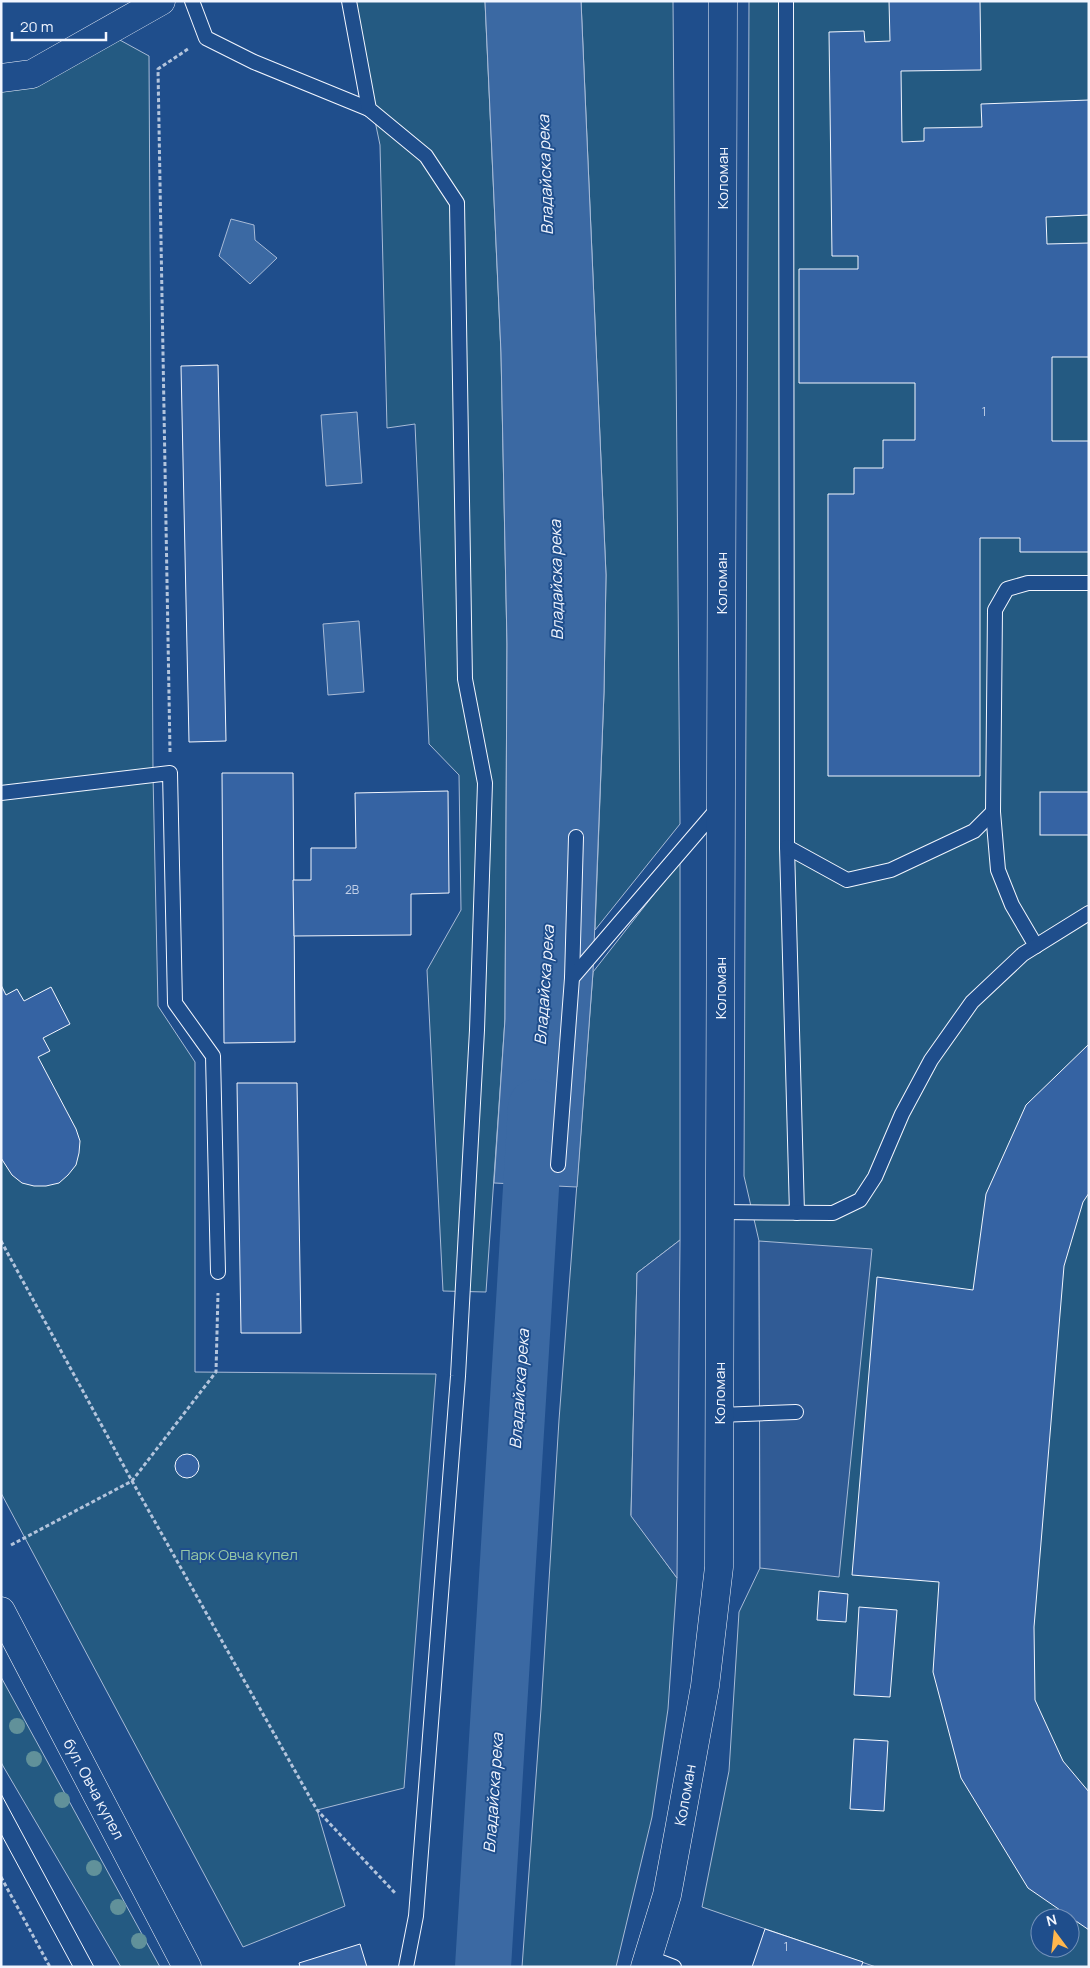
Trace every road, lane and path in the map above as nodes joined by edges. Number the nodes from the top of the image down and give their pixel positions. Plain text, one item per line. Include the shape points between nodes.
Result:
1 (161, 1) edge
2 (192, 1) edge
3 (349, 1) edge
4 (722, 1) edge
5 (786, 1) edge
6 (206, 38) junction
7 (1, 78) edge
8 (369, 109) junction
9 (1089, 583) edge
10 (170, 773) junction
11 (1, 793) edge
12 (721, 805) junction
13 (994, 812) junction
14 (576, 838) dead end
15 (787, 848) junction
16 (1089, 913) edge
17 (1036, 946) junction
18 (572, 978) junction
19 (558, 1165) dead end
20 (720, 1212) junction
21 (797, 1213) junction
22 (1, 1241) edge
23 (218, 1272) joint
24 (796, 1412) dead end
25 (719, 1415) junction
26 (132, 1481) junction
27 (11, 1545) dead end
28 (1, 1611) edge
29 (1, 1877) edge
30 (416, 1916) junction
31 (646, 1962) edge
32 (50, 1967) edge
33 (188, 1967) edge
34 (406, 1967) edge
35 (674, 1967) edge

1 - 7 street via 32,74
2 - 6 lane
3 - 8 lane
4 - 12 street, Коломан
5 - 15 lane
6 - 8 lane via 254,62
6 - 10 path via 158,69
8 - 30 lane via 426,156 457,203 465,679 485,783 477,1030 458,1376
9 - 13 lane via 1028,583 1007,589 995,610
10 - 11 lane
10 - 23 lane via 175,1004 213,1056
12 - 18 lane
12 - 20 street, Коломан
13 - 15 lane via 974,831 891,870 847,880
13 - 17 lane via 998,870 1012,906
14 - 18 lane
15 - 21 lane
16 - 17 lane
17 - 21 lane via 1022,954 972,1002 931,1060 902,1114 875,1177 860,1200 832,1213
18 - 19 lane
20 - 21 lane
20 - 25 street, Коломан
22 - 26 path
23 - 26 path via 216,1372
24 - 25 lane
25 - 31 street, Коломан via 719,1567 706,1686 667,1895
26 - 27 path
26 - 30 path via 317,1810
28 - 33 street, бул. Овча купел
29 - 32 path
30 - 34 lane
31 - 35 lane

